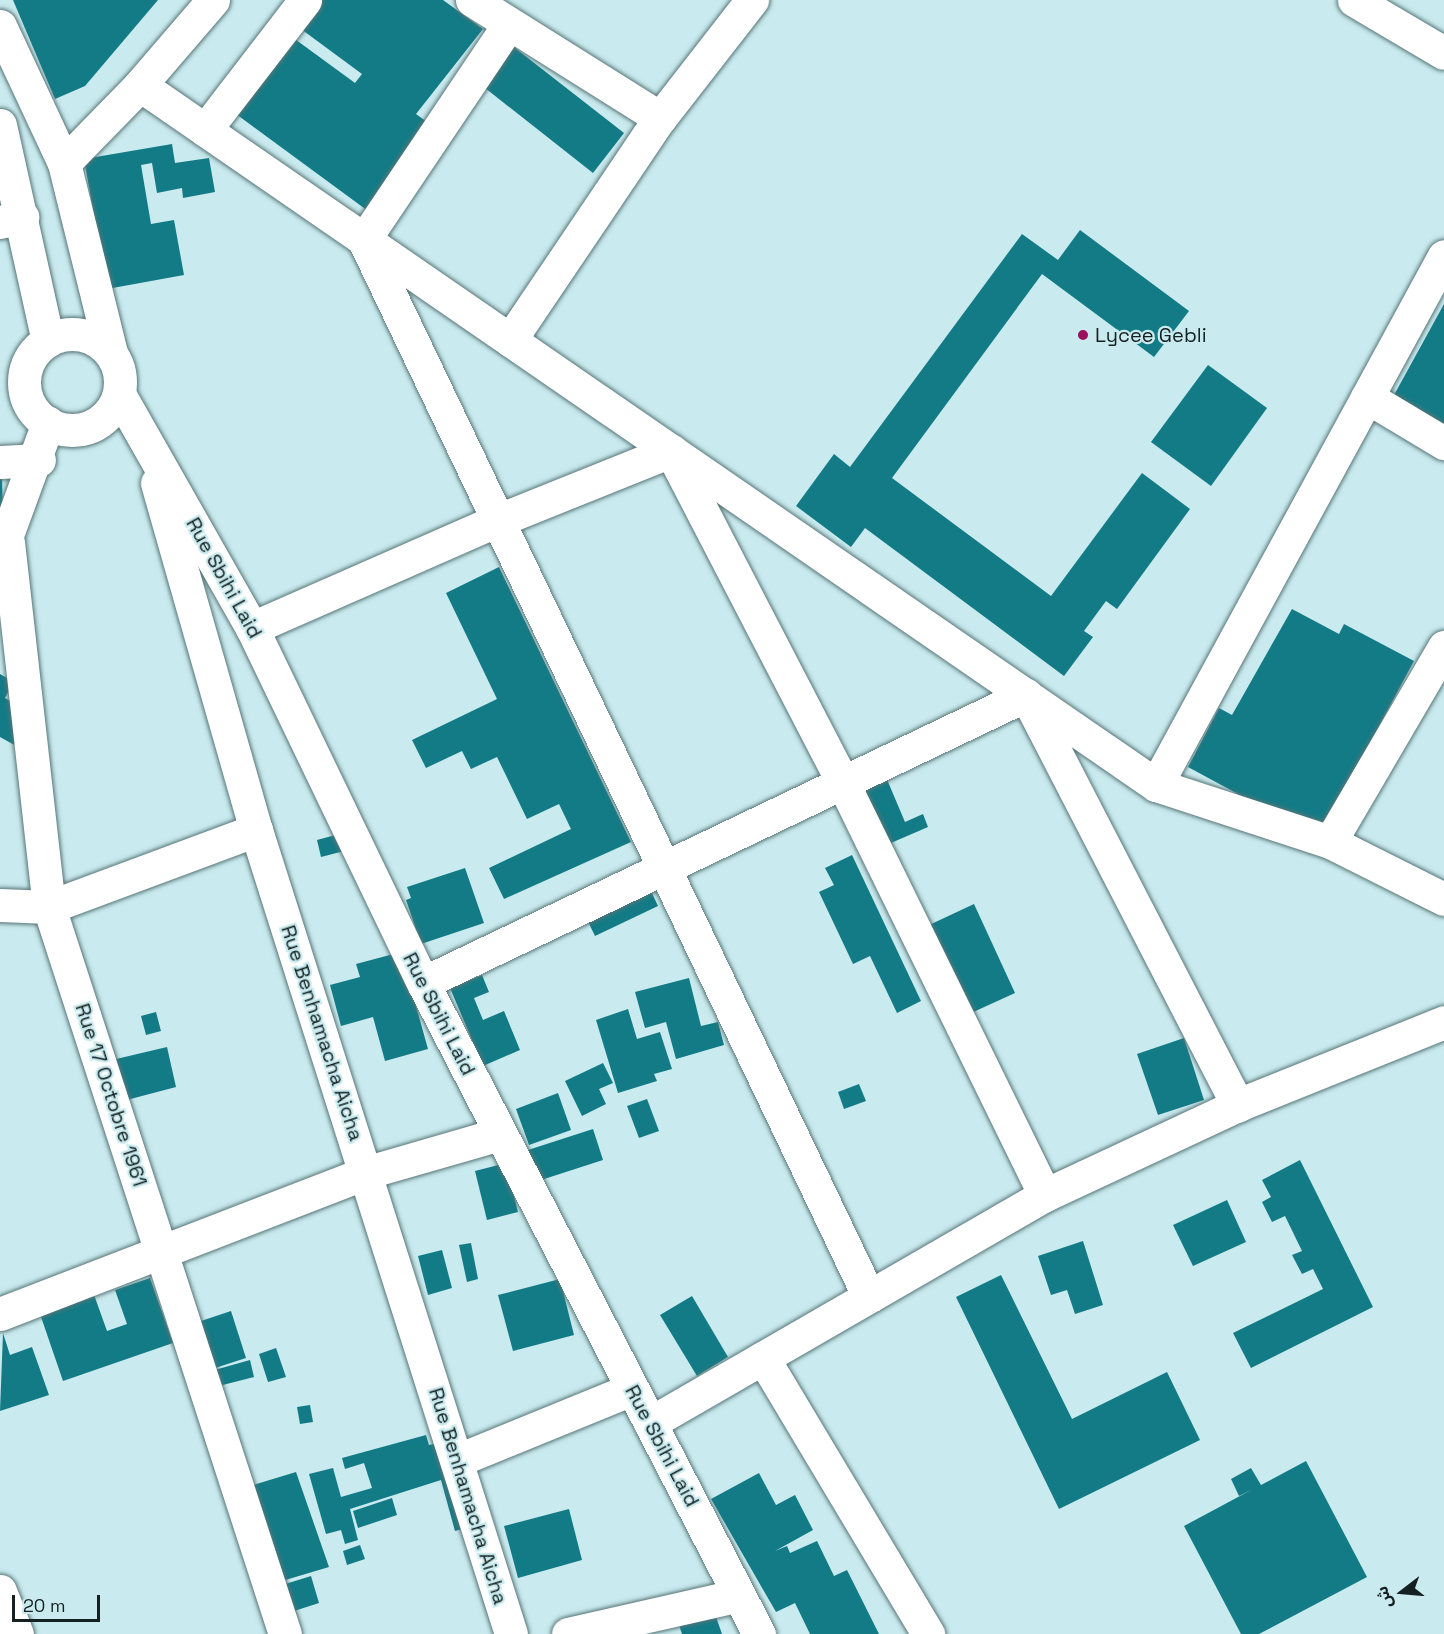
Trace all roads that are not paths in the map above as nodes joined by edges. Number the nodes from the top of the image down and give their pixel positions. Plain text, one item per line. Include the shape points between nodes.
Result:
1 (305, 0) edge
2 (472, 0) edge
3 (752, 0) edge
4 (1354, 0) edge
5 (201, 5) edge
6 (509, 24) junction
7 (0, 26) edge
8 (1444, 53) edge
9 (140, 85) junction
10 (660, 118) junction
11 (0, 125) edge
12 (205, 130) junction
13 (64, 163) junction
14 (11, 220) edge
15 (364, 240) junction
16 (1444, 256) edge
17 (510, 340) junction
18 (48, 341) junction
19 (111, 353) junction
20 (119, 394) junction
21 (1367, 397) junction
22 (48, 423) junction
23 (142, 429) junction
24 (1444, 442) edge
25 (671, 451) junction
26 (39, 460) junction
27 (0, 462) edge
28 (494, 522) junction
29 (4, 548) edge
30 (252, 628) junction
31 (1444, 647) edge
32 (1026, 695) junction
33 (842, 781) junction
34 (1156, 785) junction
35 (256, 830) junction
36 (1330, 842) junction
37 (661, 868) junction
38 (1444, 899) edge
39 (0, 905) edge
40 (49, 907) junction
41 (423, 983) junction
42 (1444, 1022) edge
43 (1238, 1105) junction
44 (500, 1134) junction
45 (368, 1172) junction
46 (1045, 1195) junction
47 (161, 1247) junction
48 (869, 1297) junction
49 (0, 1314) edge
50 (763, 1358) junction
51 (632, 1389) junction
52 (650, 1423) junction
53 (458, 1460) junction
54 (0, 1591) edge
55 (739, 1595) junction
56 (17, 1634) edge
57 (285, 1634) edge
58 (511, 1634) edge
59 (568, 1634) edge
60 (759, 1634) edge
61 (928, 1634) edge

1 - 12 street
2 - 6 street
3 - 10 street
4 - 8 street
5 - 9 street
6 - 10 street
6 - 15 street
7 - 13 street
9 - 12 street
9 - 13 street
10 - 17 street
11 - 14 street
12 - 15 street
13 - 19 street
14 - 18 street
15 - 17 street
15 - 28 street
16 - 21 street
17 - 25 street
18 - 19 street via 75,334
18 - 22 street via 27,366 25,382 27,398
19 - 20 street via 118,366
20 - 22 street via 103,419 90,426 76,430
20 - 23 street, Rue Sbihi Laid
21 - 24 street
21 - 34 street
22 - 26 street
23 - 30 street, Rue Sbihi Laid
23 - 35 street, Rue Benhamacha Aicha
25 - 28 street
25 - 32 street
25 - 33 street
26 - 27 street
26 - 29 street
28 - 30 street
28 - 37 street
29 - 40 street, Rue 17 Octobre 1961
30 - 41 street, Rue Sbihi Laid
31 - 36 street
32 - 33 street
32 - 34 street
32 - 43 street
33 - 37 street
33 - 46 street
34 - 36 street
35 - 40 street
35 - 45 street, Rue Benhamacha Aicha
36 - 38 street
37 - 41 street
37 - 48 street
39 - 40 street
40 - 47 street, Rue 17 Octobre 1961
41 - 44 street, Rue Sbihi Laid
42 - 43 street
43 - 46 street
44 - 45 street
44 - 51 street, Rue Sbihi Laid
45 - 47 street
45 - 53 street, Rue Benhamacha Aicha
46 - 48 street
47 - 49 street
47 - 57 street, Rue 17 Octobre 1961
48 - 50 street
50 - 52 street
50 - 61 street
51 - 52 street, Rue Sbihi Laid
51 - 53 street
52 - 55 street, Rue Sbihi Laid
53 - 58 street, Rue Benhamacha Aicha
54 - 56 street
55 - 59 street
55 - 60 street, Rue Sbihi Laid

